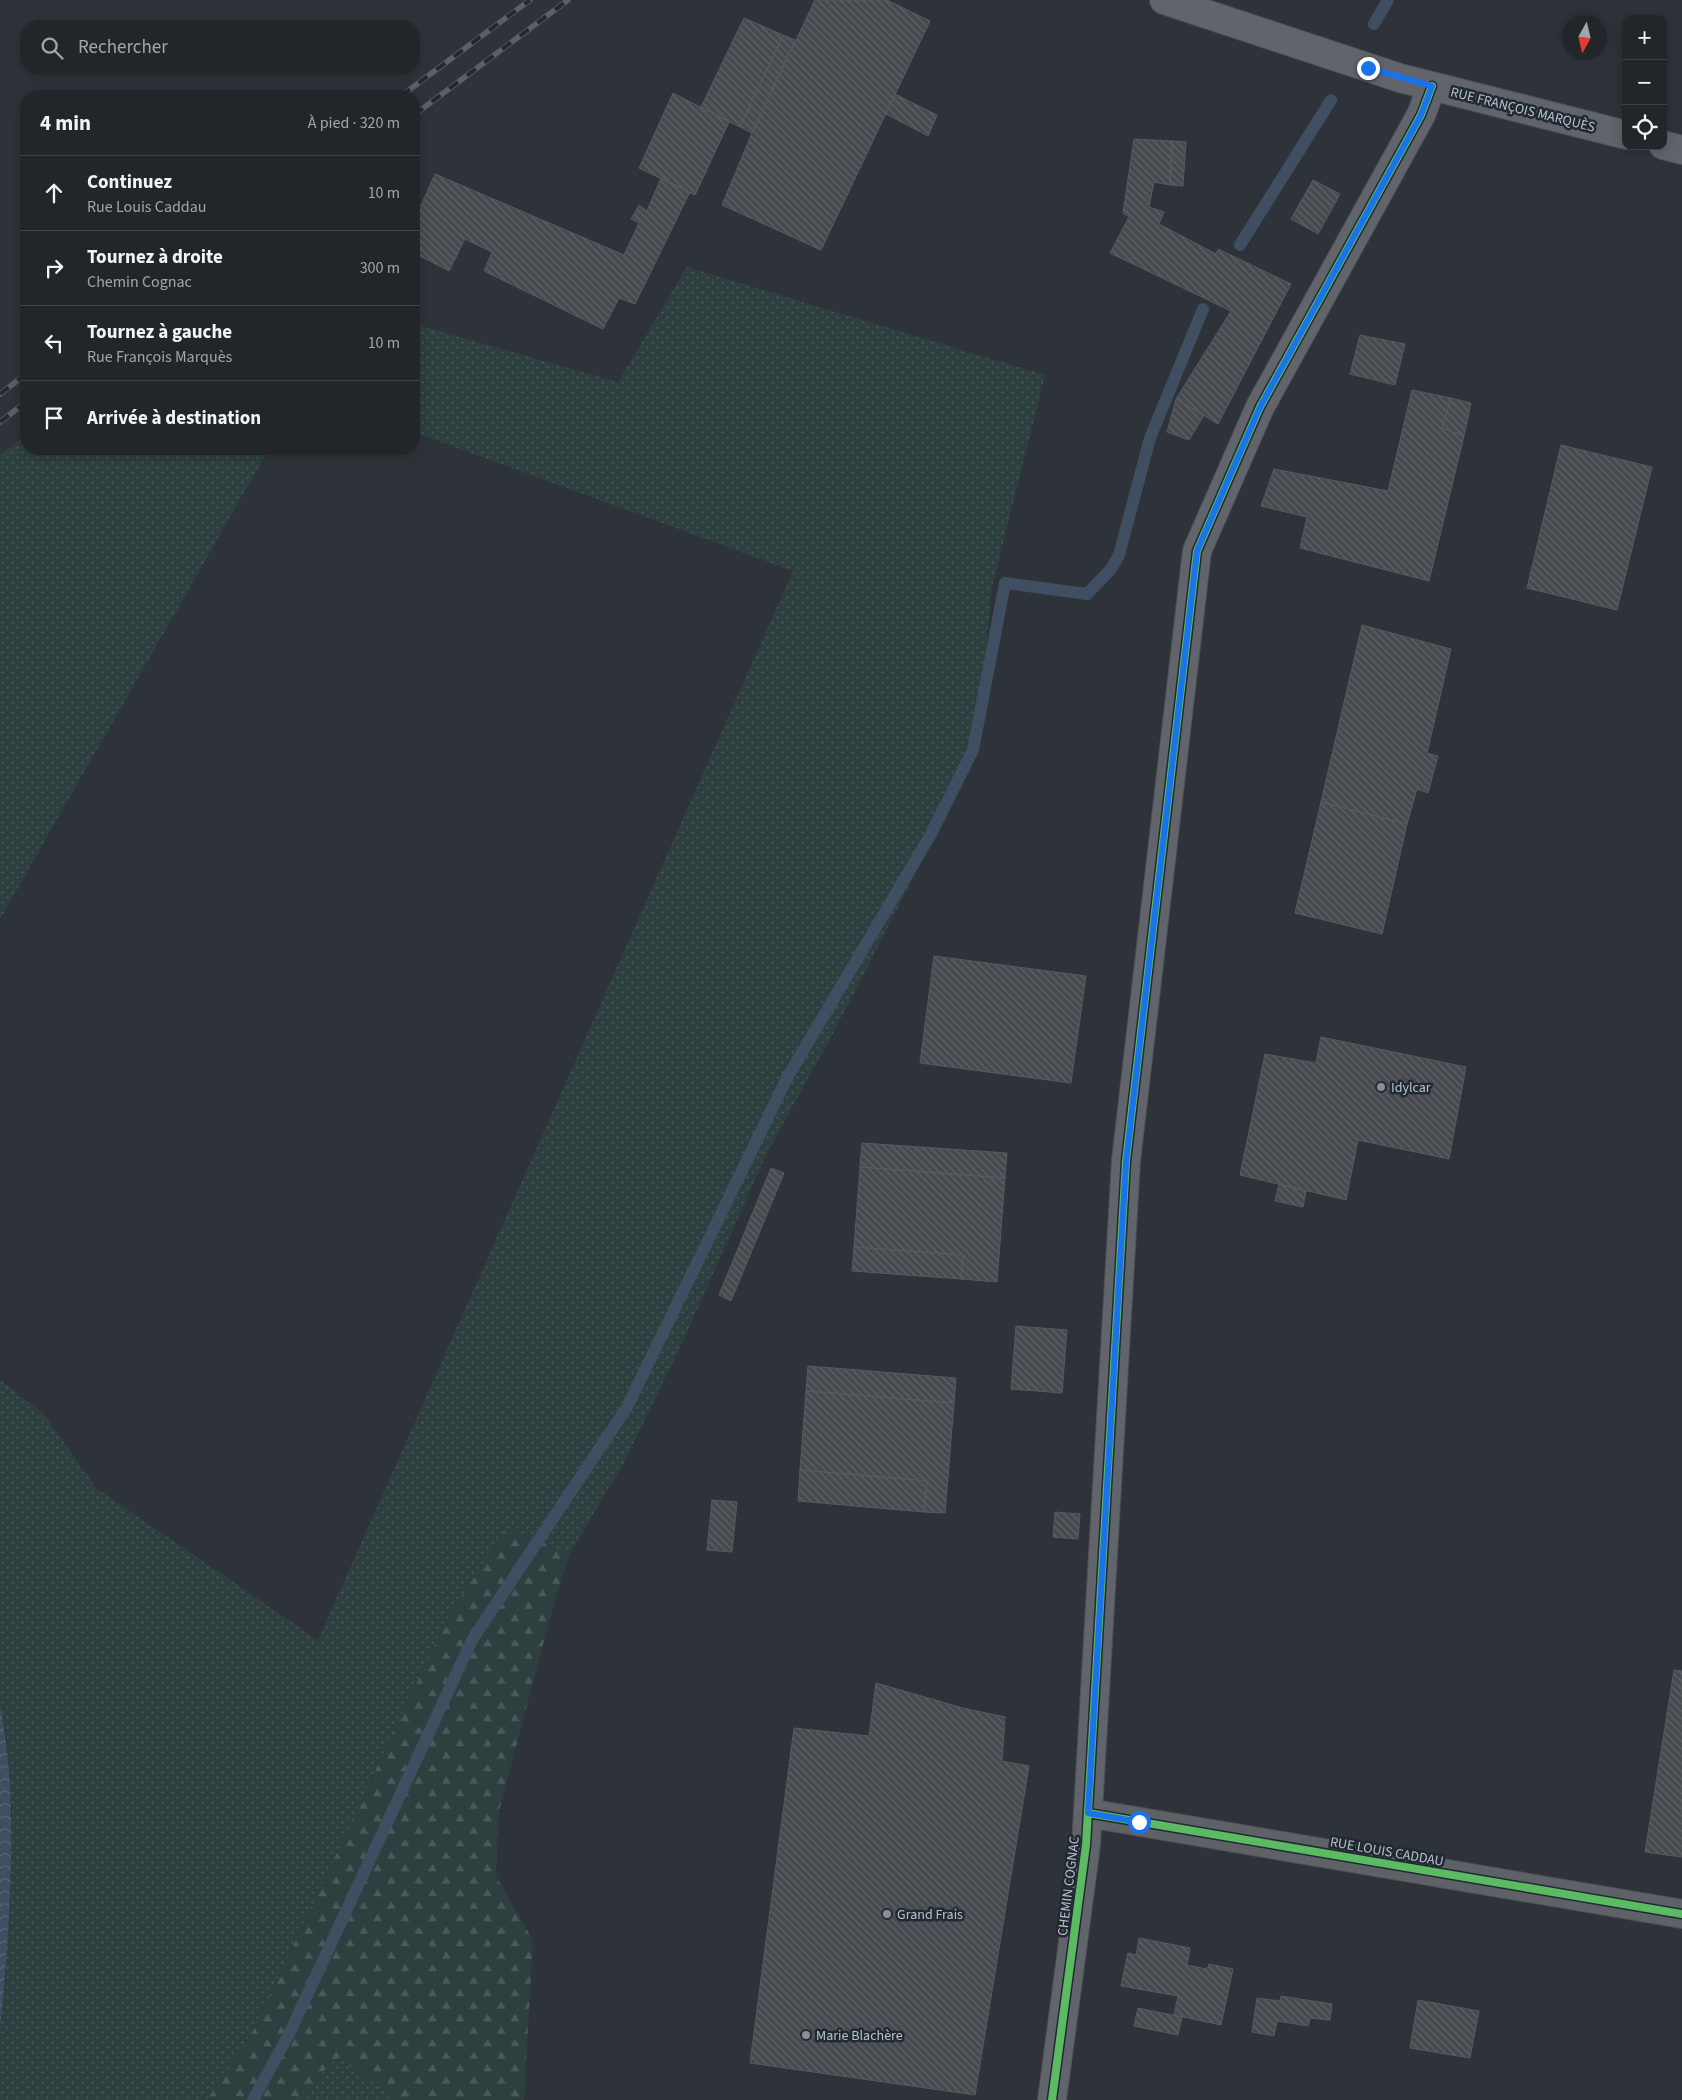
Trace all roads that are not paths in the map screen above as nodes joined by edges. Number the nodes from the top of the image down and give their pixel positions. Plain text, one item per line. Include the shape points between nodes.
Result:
1 (1164, 0) edge
2 (1432, 86) junction
3 (1622, 134) edge
4 (1667, 146) edge
5 (1682, 150) edge
6 (1088, 1813) junction
7 (1682, 1914) edge
8 (1052, 2100) edge

1 - 2 street, RUE FRANÇOIS MARQUÈS
2 - 3 street, RUE FRANÇOIS MARQUÈS
2 - 6 street, CHEMIN COGNAC via 1421,115 1260,407 1197,551 1126,1162
4 - 5 street
6 - 7 street, RUE LOUIS CADDAU
6 - 8 street, CHEMIN COGNAC

